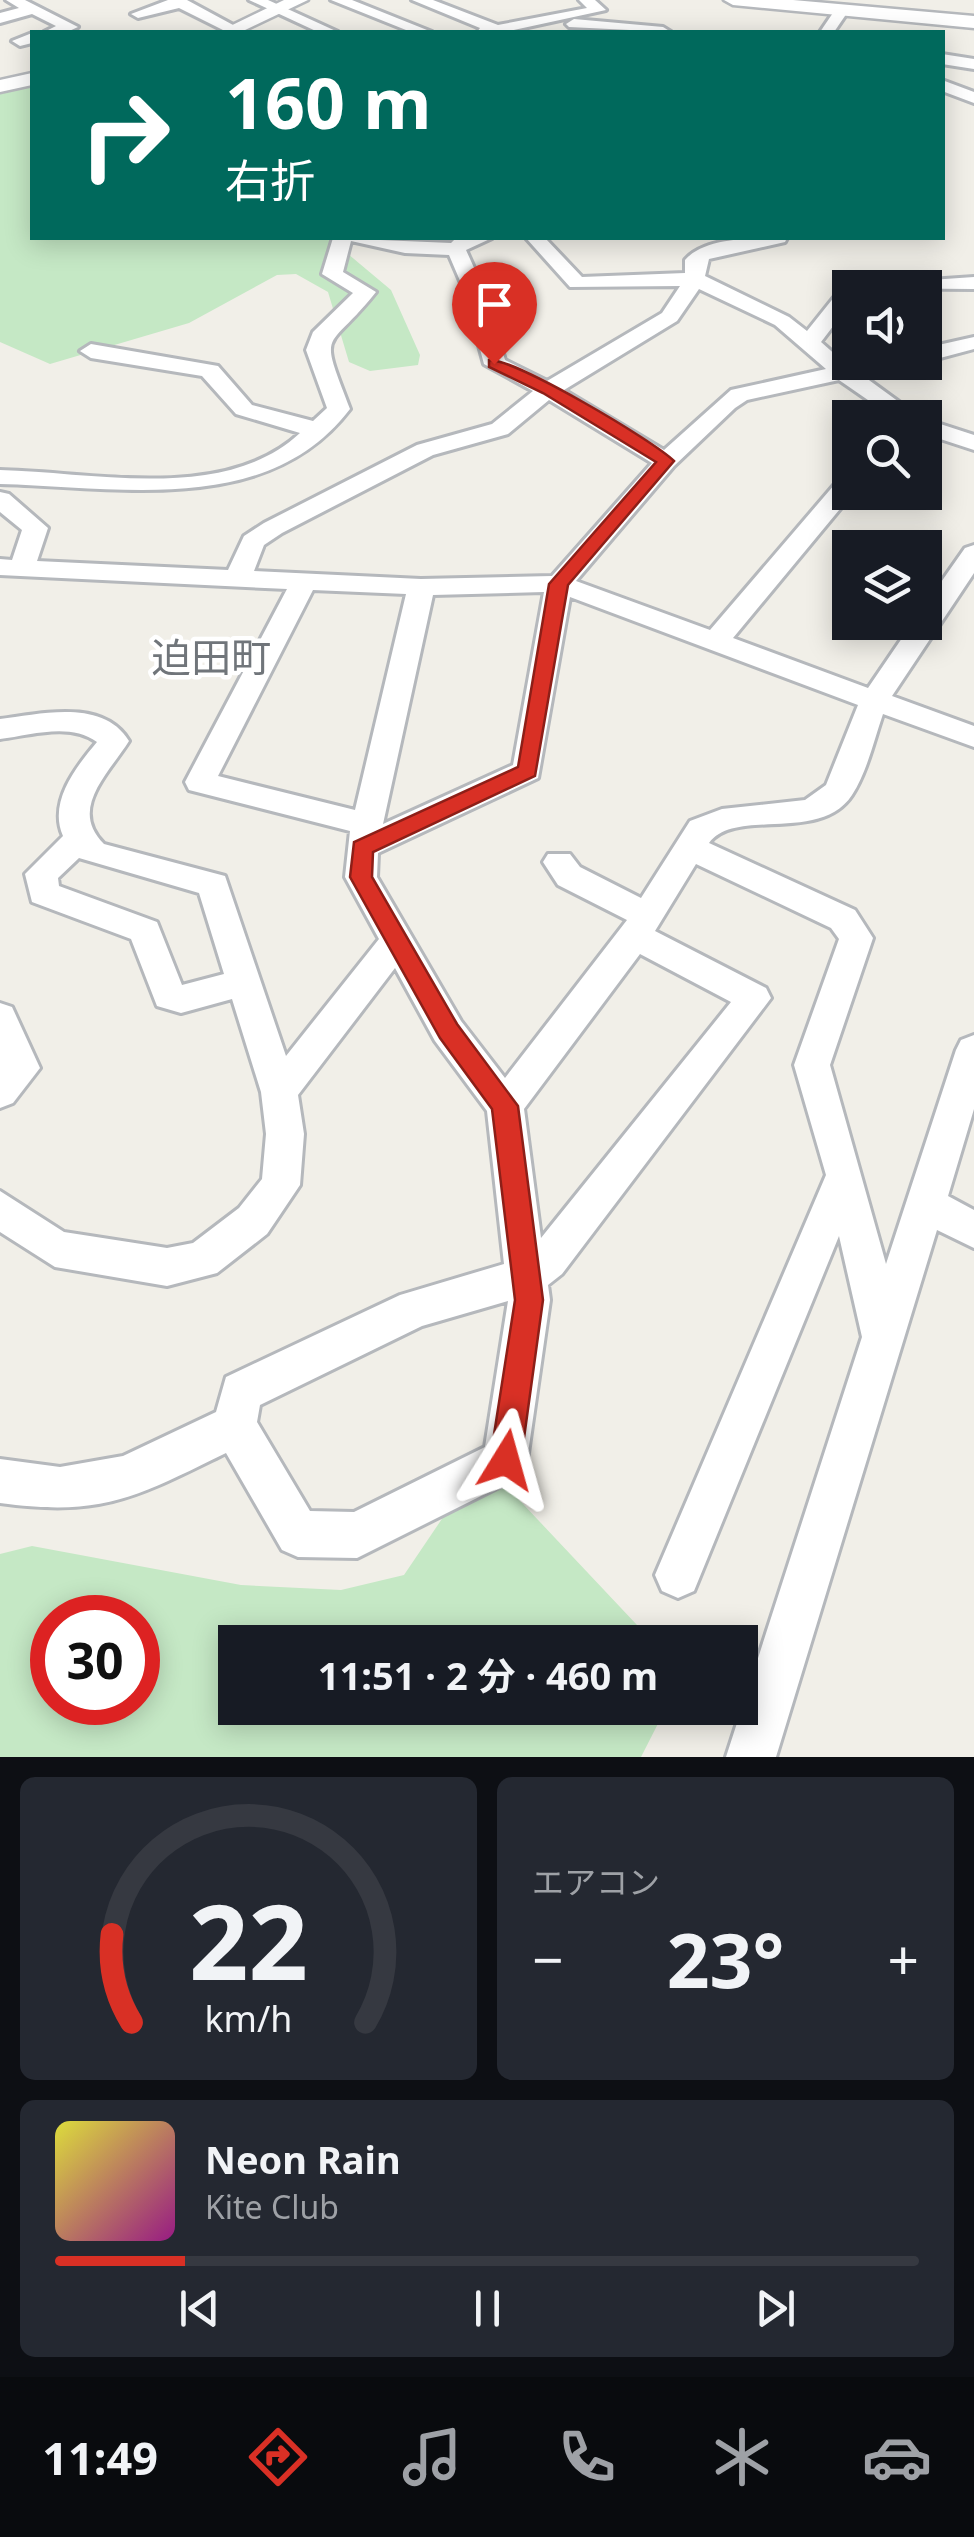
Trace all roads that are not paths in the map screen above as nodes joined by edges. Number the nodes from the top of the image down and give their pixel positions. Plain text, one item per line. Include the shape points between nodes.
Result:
1 (13, 0) edge
2 (256, 0) edge
3 (299, 0) edge
4 (338, 0) edge
5 (418, 0) edge
6 (586, 0) edge
7 (733, 0) edge
8 (178, 2) edge
9 (525, 6) dead end
10 (33, 10) junction
11 (842, 10) junction
12 (275, 11) junction
13 (138, 14) dead end
14 (557, 17) junction
15 (0, 18) edge
16 (539, 22) junction
17 (974, 22) edge
18 (59, 30) edge
19 (229, 30) edge
20 (237, 30) edge
21 (325, 30) edge
22 (419, 30) edge
23 (488, 30) edge
24 (495, 30) edge
25 (644, 30) edge
26 (828, 30) edge
27 (945, 59) edge
28 (974, 64) edge
29 (30, 79) edge
30 (0, 86) edge
31 (945, 86) edge
32 (974, 98) edge
33 (341, 240) edge
34 (369, 240) edge
35 (465, 240) edge
36 (537, 240) edge
37 (768, 240) edge
38 (456, 249) junction
39 (695, 279) junction
40 (974, 283) edge
41 (942, 284) edge
42 (832, 314) edge
43 (810, 343) junction
44 (974, 343) edge
45 (942, 350) edge
46 (91, 351) dead end
47 (832, 362) edge
48 (832, 376) edge
49 (854, 380) edge
50 (548, 390) junction
51 (883, 400) edge
52 (322, 429) junction
53 (942, 431) edge
54 (974, 443) edge
55 (666, 461) junction
56 (0, 477) edge
57 (0, 499) edge
58 (832, 503) edge
59 (974, 552) edge
60 (11, 567) edge
61 (238, 579) junction
62 (304, 582) junction
63 (558, 584) junction
64 (421, 587) junction
65 (715, 642) junction
66 (874, 701) junction
67 (0, 729) edge
68 (974, 737) edge
69 (364, 836) junction
70 (77, 841) junction
71 (690, 847) junction
72 (559, 862) dead end
73 (641, 926) junction
74 (397, 940) junction
75 (244, 982) junction
76 (0, 1016) edge
77 (974, 1050) edge
78 (0, 1092) edge
79 (279, 1092) junction
80 (505, 1106) junction
81 (845, 1175) junction
82 (928, 1205) junction
83 (0, 1209) edge
84 (974, 1230) edge
85 (526, 1277) junction
86 (884, 1340) junction
87 (235, 1426) junction
88 (0, 1481) edge
89 (678, 1576) dead end
90 (751, 1757) edge

1 - 10 street
2 - 12 street
3 - 12 street
4 - 22 street
5 - 23 street
6 - 14 street via 598,10
7 - 11 street
8 - 13 street
8 - 19 street
9 - 14 street
10 - 15 street
10 - 18 street via 70,27
11 - 17 street
11 - 26 street
12 - 20 street
12 - 21 street
14 - 16 street
16 - 24 street
16 - 25 street
27 - 28 street
29 - 30 street
31 - 32 street
33 - 52 street via 332,274 366,292 317,350 339,409
34 - 38 street
35 - 38 street
36 - 39 street via 577,283
37 - 39 street via 702,254 695,260
38 - 50 street via 474,290 490,359
39 - 43 street via 782,321
39 - 50 street via 670,318
40 - 41 street
42 - 43 street
43 - 47 street
44 - 45 street
46 - 52 street via 210,372 238,410
48 - 55 street via 739,395
49 - 51 street
50 - 55 street
50 - 61 street via 500,429 425,450 273,528 253,541
52 - 56 street via 289,456 218,481 146,486
53 - 54 street
55 - 63 street
57 - 60 street via 35,528
58 - 65 street
59 - 66 street
60 - 61 street
61 - 62 street
62 - 64 street
62 - 69 street via 200,782
63 - 64 street
63 - 65 street
63 - 69 street via 528,771
64 - 69 street
65 - 66 street
66 - 68 street
66 - 71 street via 839,791 813,810 722,820 701,829
67 - 70 street via 79,720 102,727 114,741 76,794
69 - 74 street via 361,877
70 - 75 street via 93,853 213,885
70 - 75 street via 41,874 44,893 144,932 169,996 181,999
71 - 73 street
71 - 81 street via 854,928 812,1065
72 - 73 street
73 - 80 street
73 - 85 street via 754,998 548,1261
74 - 79 street
74 - 80 street via 448,1031
75 - 79 street
76 - 78 street via 22,1068
77 - 82 street
79 - 83 street via 285,1134 281,1185 254,1220 203,1260 166,1268 55,1249
80 - 85 street
81 - 86 street
81 - 89 street
82 - 84 street
82 - 86 street
85 - 87 street via 415,1309 241,1392
85 - 87 street via 513,1464 357,1535 298,1534
86 - 90 street
87 - 88 street via 126,1478 60,1489

